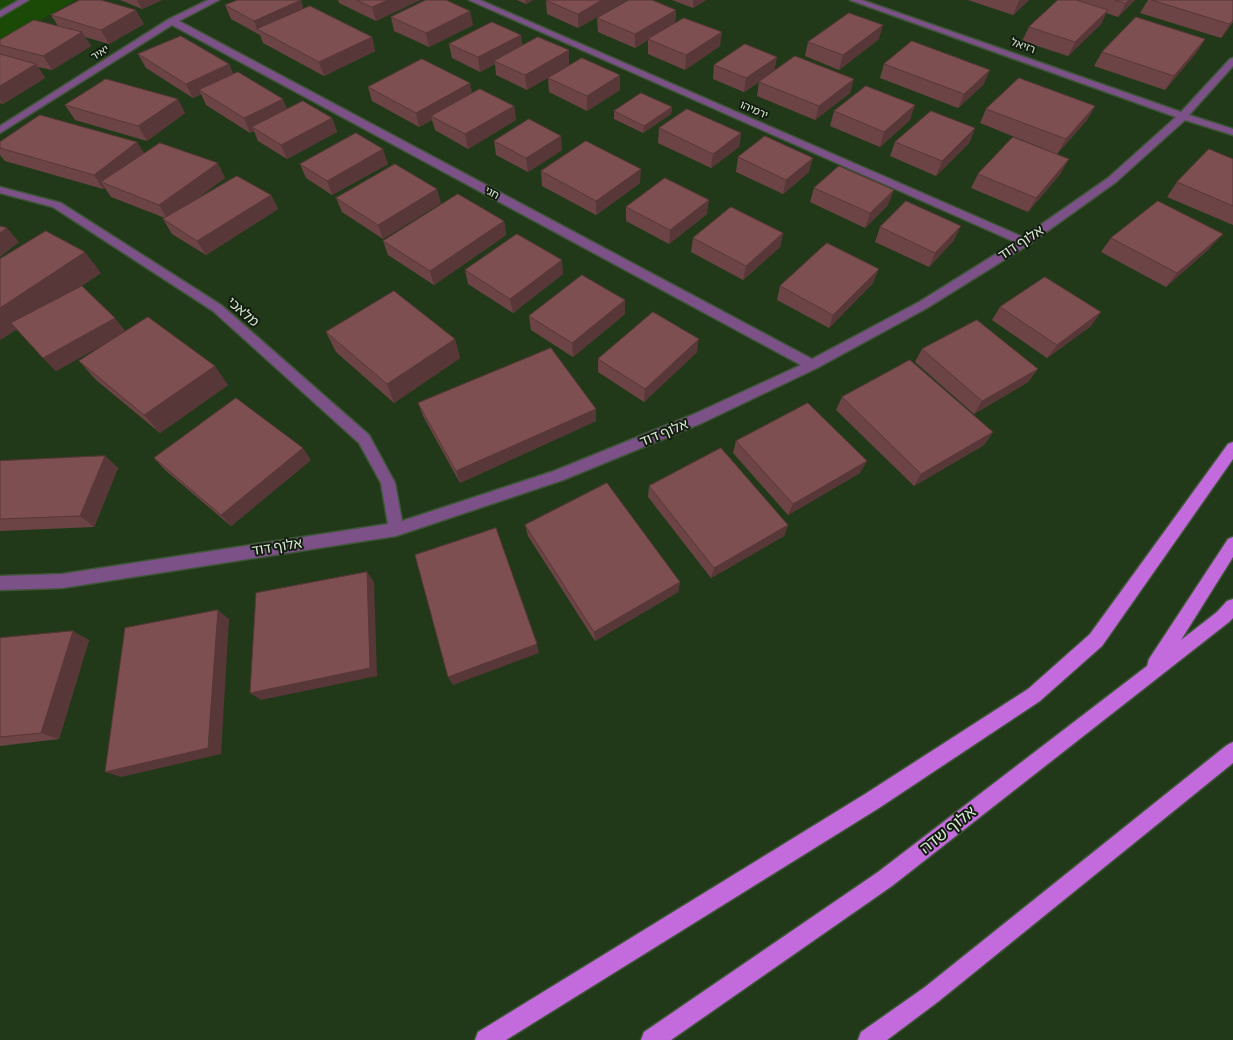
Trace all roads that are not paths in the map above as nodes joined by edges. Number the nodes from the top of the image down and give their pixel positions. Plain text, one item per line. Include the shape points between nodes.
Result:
1 (25, 0) edge
2 (215, 0) edge
3 (474, 0) edge
4 (854, 0) edge
5 (0, 14) edge
6 (172, 21) junction
7 (1233, 61) edge
8 (1183, 116) junction
9 (0, 130) edge
10 (1233, 132) edge
11 (1233, 140) edge
12 (0, 190) edge
13 (1024, 242) junction
14 (812, 365) junction
15 (1233, 448) edge
16 (396, 529) junction
17 (1233, 544) edge
18 (0, 583) edge
19 (1233, 606) edge
20 (1149, 674) junction
21 (1233, 750) edge
22 (486, 1040) edge
23 (652, 1040) edge
24 (868, 1040) edge

1 - 5 street
2 - 6 street, יאיר
3 - 13 street, ירמיהו
4 - 8 street, רזיאל
6 - 9 street, יאיר
6 - 14 street, חגי
7 - 8 street, אלוף דוד
8 - 10 street, רזיאל
8 - 11 street, רזיאל
8 - 13 street, אלוף דוד via 1112,180
12 - 16 street, מלאכי via 57,205 217,308 364,438 388,483
13 - 14 street, אלוף דוד via 923,305
14 - 16 street, אלוף דוד via 697,419 567,472
15 - 22 main road via 1096,640 1034,695 872,801
16 - 18 street, אלוף דוד via 62,581
17 - 20 main road
19 - 20 main road, אלוף שדה
20 - 23 main road, אלוף שדה via 885,879
21 - 24 main road via 932,994

